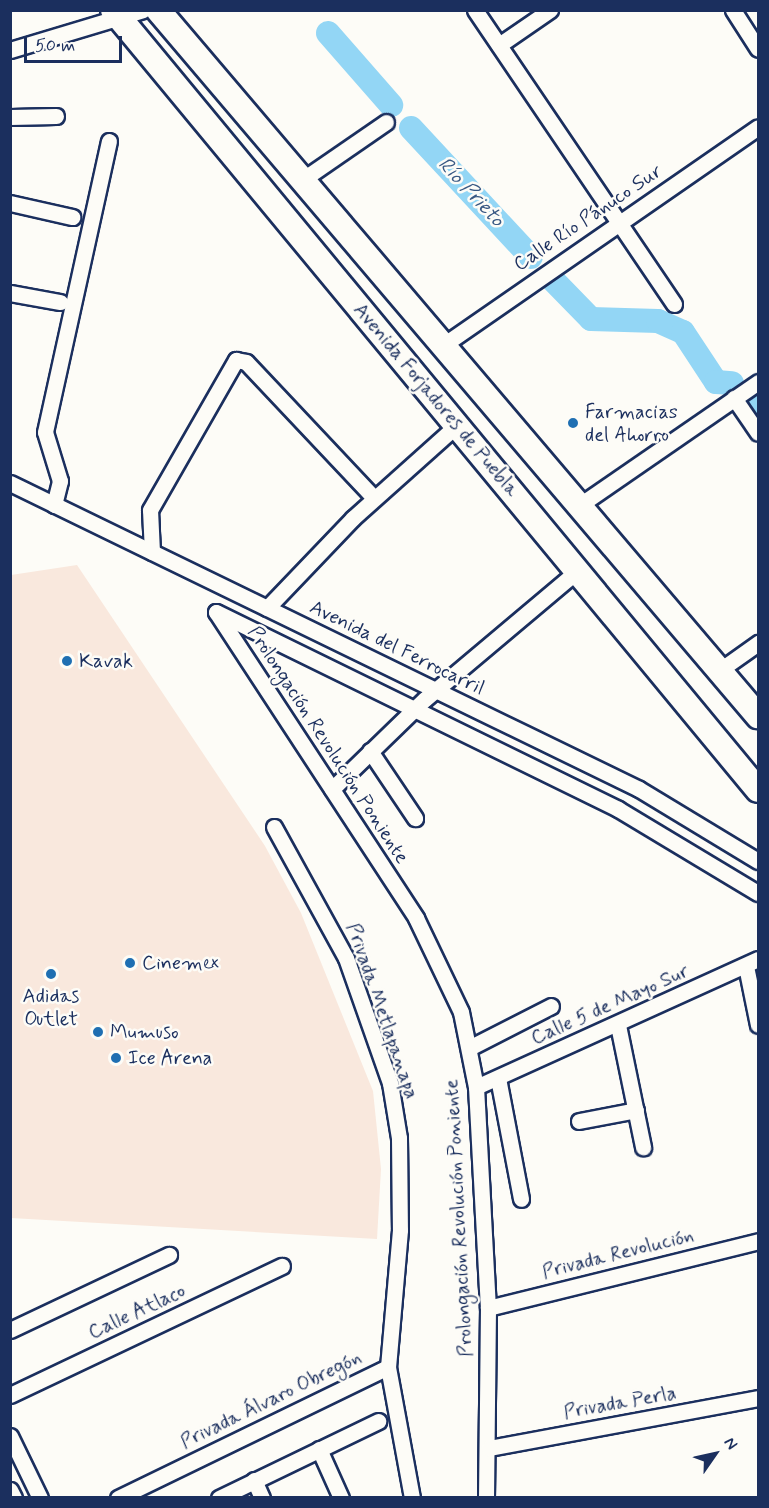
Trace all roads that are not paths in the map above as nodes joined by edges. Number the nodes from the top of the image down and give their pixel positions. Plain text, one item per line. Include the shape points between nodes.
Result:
1 (143, 10) edge
2 (158, 10) edge
3 (475, 10) edge
4 (550, 10) edge
5 (733, 10) edge
6 (116, 14) edge
7 (499, 45) junction
8 (759, 49) edge
9 (10, 50) edge
10 (56, 116) dead end
11 (10, 117) edge
12 (386, 122) dead end
13 (759, 127) edge
14 (109, 141) dead end
15 (302, 180) junction
16 (10, 203) edge
17 (72, 217) dead end
18 (619, 222) junction
19 (10, 293) edge
20 (60, 302) dead end
21 (674, 304) dead end
22 (442, 346) junction
23 (759, 382) edge
24 (734, 398) junction
25 (507, 423) junction
26 (457, 425) junction
27 (759, 433) edge
28 (479, 452) junction
29 (548, 472) junction
30 (10, 483) edge
31 (517, 497) junction
32 (374, 498) junction
33 (54, 505) junction
34 (578, 507) junction
35 (152, 552) junction
36 (578, 570) junction
37 (267, 608) junction
38 (759, 643) edge
39 (720, 670) junction
40 (436, 690) junction
41 (415, 709) junction
42 (759, 716) edge
43 (370, 751) junction
44 (332, 789) junction
45 (759, 789) edge
46 (415, 818) dead end
47 (274, 826) dead end
48 (759, 861) edge
49 (759, 893) edge
50 (752, 962) edge
51 (551, 1006) dead end
52 (618, 1025) junction
53 (759, 1025) edge
54 (469, 1048) junction
55 (498, 1078) junction
56 (476, 1087) junction
57 (636, 1110) junction
58 (579, 1121) dead end
59 (643, 1147) dead end
60 (522, 1199) dead end
61 (759, 1241) edge
62 (169, 1255) dead end
63 (282, 1266) dead end
64 (488, 1308) junction
65 (10, 1330) edge
66 (388, 1367) junction
67 (10, 1395) edge
68 (759, 1398) edge
69 (378, 1421) dead end
70 (10, 1436) edge
71 (489, 1448) junction
72 (319, 1449) junction
73 (254, 1480) junction
74 (10, 1490) edge
75 (14, 1497) edge
76 (40, 1497) edge
77 (118, 1497) edge
78 (219, 1497) edge
79 (262, 1497) edge
80 (341, 1497) edge
81 (412, 1497) edge
82 (486, 1497) edge

1 - 6 street
2 - 15 main road, Avenida Forjadores de Puebla
3 - 7 street
4 - 7 street
5 - 8 street
6 - 9 street
6 - 26 main road, Avenida Forjadores de Puebla
7 - 18 street
10 - 11 street
12 - 15 street
13 - 18 street, Calle Río Pánuco Sur
14 - 33 street via 45,432 60,481
15 - 22 main road, Avenida Forjadores de Puebla
16 - 17 street
18 - 21 street
18 - 22 street, Calle Río Pánuco Sur
19 - 20 street
22 - 25 main road, Avenida Forjadores de Puebla
23 - 24 street
24 - 27 street
24 - 34 street
25 - 28 main road via 503,446
25 - 29 main road, Avenida Forjadores de Puebla
26 - 28 main road, Avenida Forjadores de Puebla
26 - 32 street
28 - 31 main road, Avenida Forjadores de Puebla
29 - 31 main road via 526,476
29 - 34 main road, Avenida Forjadores de Puebla
30 - 33 street, Avenida del Ferrocarril
31 - 36 main road, Avenida Forjadores de Puebla
32 - 35 street via 240,359 232,363 150,510
32 - 37 street
33 - 35 street, Avenida del Ferrocarril
34 - 39 main road, Avenida Forjadores de Puebla
35 - 37 street, Avenida del Ferrocarril
36 - 40 street
36 - 45 main road, Avenida Forjadores de Puebla
37 - 40 street, Avenida del Ferrocarril
38 - 39 street
39 - 42 main road, Avenida Forjadores de Puebla
40 - 41 street
40 - 48 street, Avenida del Ferrocarril via 639,789
41 - 43 street
41 - 44 street, Prolongación Revolución Poniente via 216,612
41 - 49 street via 670,836
43 - 44 street
43 - 46 street
44 - 54 street, Prolongación Revolución Poniente via 431,944 461,1012
47 - 66 street, Privada Metlapanapa via 346,958 390,1083 399,1138 399,1230
50 - 52 street, Calle 5 de Mayo Sur
50 - 53 street
51 - 54 street
52 - 55 street, Calle 5 de Mayo Sur
52 - 57 street
54 - 56 street, Prolongación Revolución Poniente
55 - 56 street, Calle 5 de Mayo Sur
55 - 60 street
56 - 64 street, Prolongación Revolución Poniente
57 - 58 street
57 - 59 street
61 - 64 street, Privada Revolución
62 - 65 street
63 - 67 street, Calle Atlaco
64 - 71 street, Prolongación Revolución Poniente
66 - 77 street, Privada Álvaro Obregón
66 - 81 street, Privada Álvaro Obregón
68 - 71 street, Privada Perla
69 - 72 street
70 - 76 street
71 - 82 street, Prolongación Revolución Poniente
72 - 73 street
72 - 80 street
73 - 78 street
73 - 79 street
74 - 75 street

